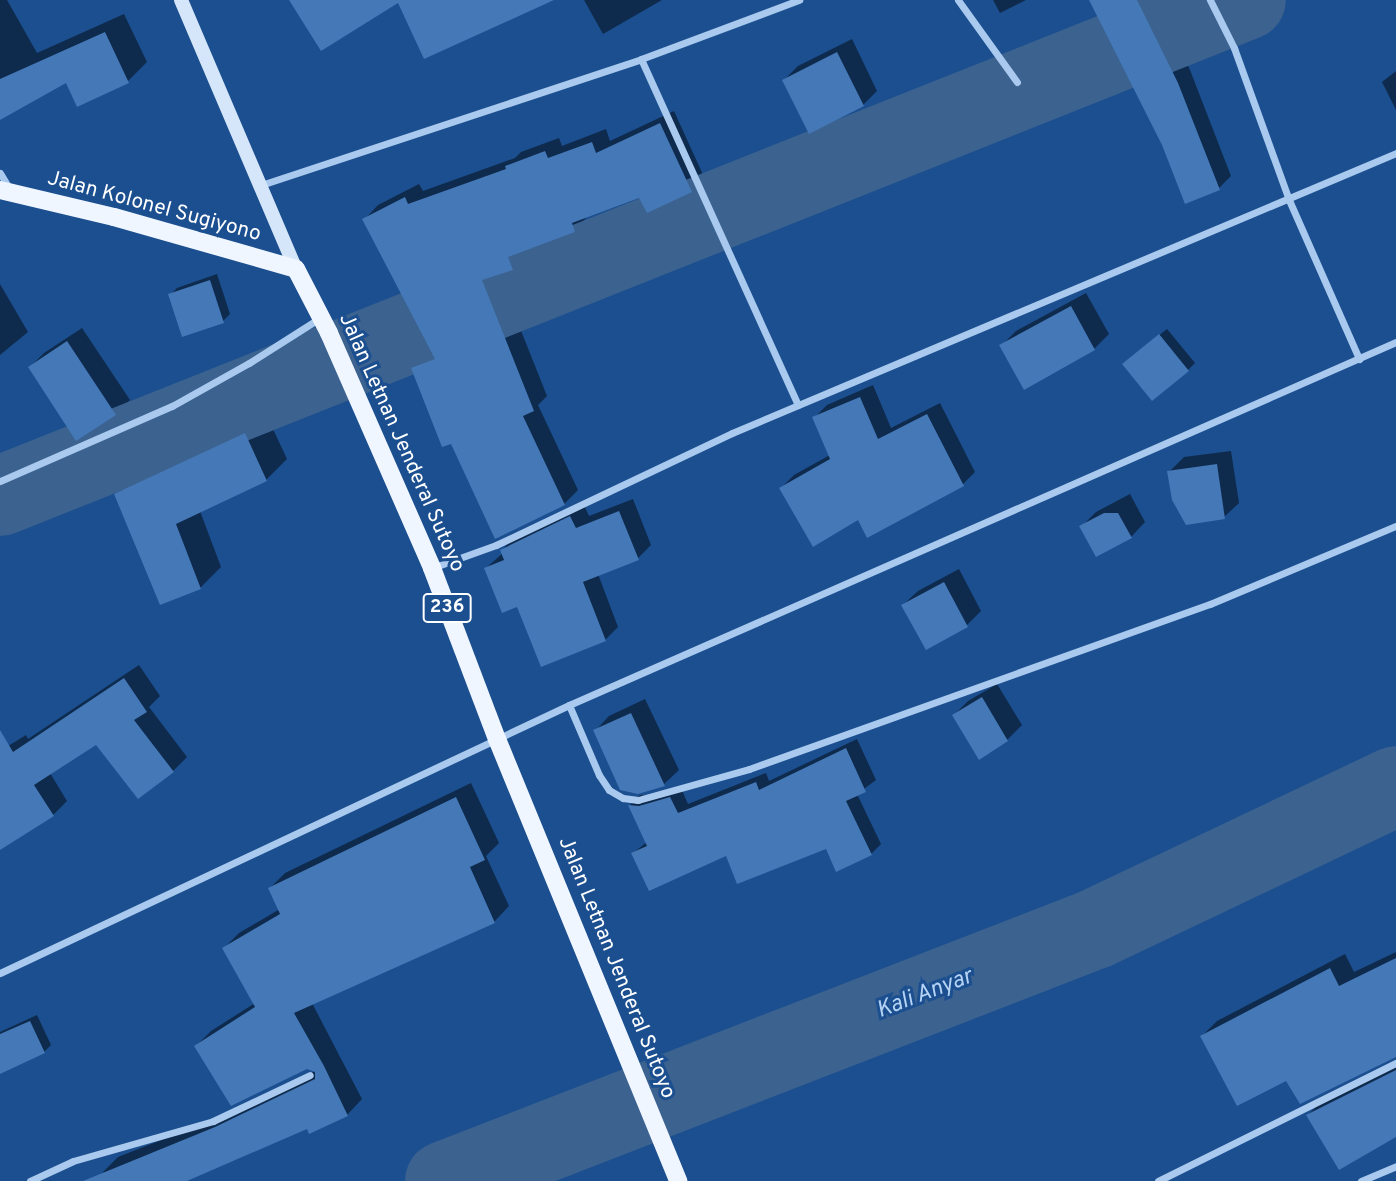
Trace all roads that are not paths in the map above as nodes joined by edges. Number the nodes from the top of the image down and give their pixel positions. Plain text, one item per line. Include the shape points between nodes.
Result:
1 (181, 0) edge
2 (799, 0) edge
3 (958, 0) edge
4 (1210, 0) edge
5 (641, 60) junction
6 (1017, 82) dead end
7 (1396, 153) edge
8 (0, 173) edge
9 (261, 185) junction
10 (6, 191) edge
11 (1289, 200) junction
12 (296, 269) junction
13 (325, 325) junction
14 (1396, 342) edge
15 (1359, 359) junction
16 (798, 405) junction
17 (0, 481) edge
18 (1396, 526) edge
19 (432, 568) junction
20 (569, 705) junction
21 (497, 739) junction
22 (0, 973) edge
23 (1396, 1063) edge
24 (310, 1075) dead end
25 (1396, 1166) edge
26 (30, 1181) edge
27 (678, 1181) edge
28 (1158, 1181) edge
29 (1362, 1181) edge

1 - 9 main road, Jalan Letnan Jenderal Sutoyo
2 - 5 street
3 - 6 street
4 - 11 street via 1234,48
5 - 9 street
5 - 16 street
7 - 11 street
8 - 10 street
9 - 12 main road, Jalan Letnan Jenderal Sutoyo
10 - 12 main road, Jalan Kolonel Sugiyono
11 - 15 street
11 - 16 street
12 - 13 main road, Jalan Letnan Jenderal Sutoyo / 236
13 - 17 street via 172,406
13 - 19 main road, Jalan Letnan Jenderal Sutoyo / 236
14 - 15 street
15 - 20 street
16 - 19 street via 496,545
18 - 20 street via 1210,604 748,769 638,800 609,790
19 - 21 main road, Jalan Letnan Jenderal Sutoyo / 236
20 - 21 street
21 - 22 street
21 - 27 main road, Jalan Letnan Jenderal Sutoyo / 236
23 - 28 street
24 - 26 street via 213,1121 73,1161
25 - 29 street

